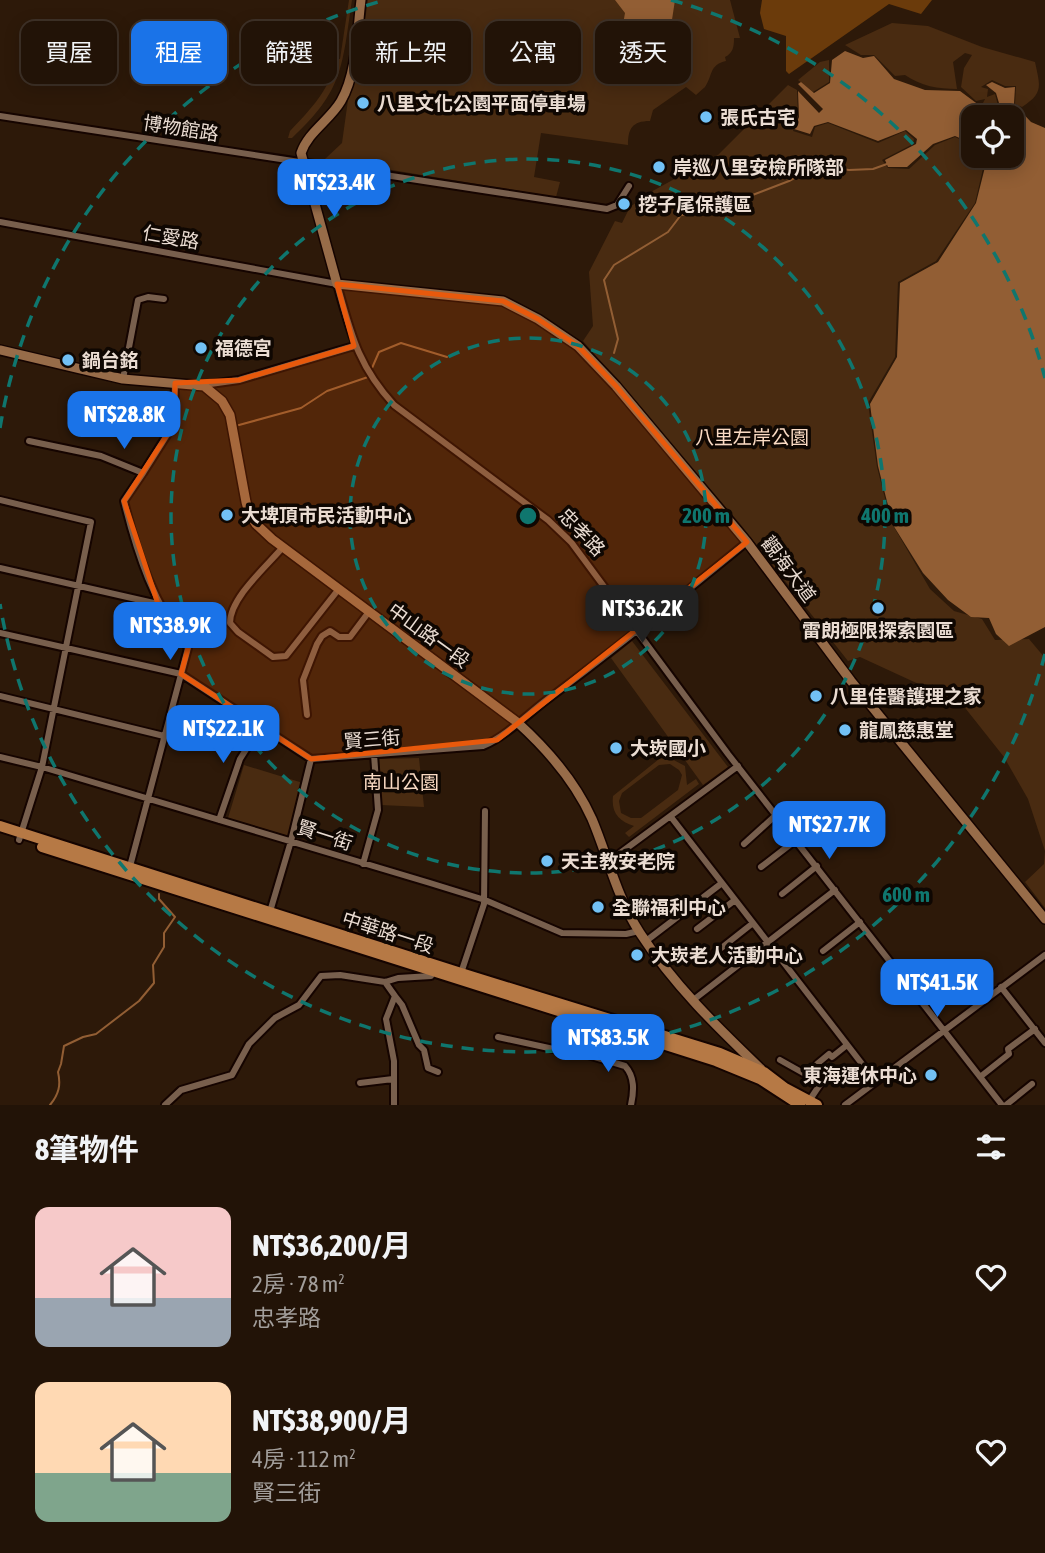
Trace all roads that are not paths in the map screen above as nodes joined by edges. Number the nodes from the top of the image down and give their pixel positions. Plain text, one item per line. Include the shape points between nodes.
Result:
1 (361, 0) edge
2 (0, 116) edge
3 (303, 162) junction
4 (629, 186) dead end
5 (0, 222) edge
6 (337, 284) junction
7 (164, 299) dead end
8 (354, 346) junction
9 (0, 350) edge
10 (123, 379) junction
11 (175, 383) junction
12 (201, 385) junction
13 (29, 441) dead end
14 (143, 472) junction
15 (0, 500) edge
16 (747, 542) junction
17 (282, 547) junction
18 (0, 568) edge
19 (79, 587) junction
20 (338, 590) junction
21 (158, 604) junction
22 (368, 613) junction
23 (638, 631) junction
24 (0, 633) edge
25 (303, 633) junction
26 (317, 644) junction
27 (67, 648) junction
28 (181, 674) junction
29 (0, 696) edge
30 (54, 709) junction
31 (307, 715) dead end
32 (517, 722) junction
33 (261, 726) junction
34 (164, 736) junction
35 (374, 754) junction
36 (0, 757) edge
37 (311, 759) junction
38 (738, 766) junction
39 (42, 767) junction
40 (147, 800) junction
41 (485, 811) dead end
42 (776, 815) junction
43 (671, 817) junction
44 (219, 820) junction
45 (0, 826) edge
46 (0, 834) edge
47 (20, 836) junction
48 (796, 840) junction
49 (291, 841) junction
50 (744, 845) dead end
51 (608, 862) junction
52 (363, 864) junction
53 (817, 866) junction
54 (761, 867) dead end
55 (128, 871) junction
56 (722, 883) junction
57 (835, 890) junction
58 (782, 894) dead end
59 (485, 900) junction
60 (735, 900) junction
61 (269, 916) junction
62 (1045, 919) edge
63 (860, 922) junction
64 (753, 923) junction
65 (697, 929) dead end
66 (639, 932) junction
67 (646, 942) junction
68 (767, 942) junction
69 (823, 951) dead end
70 (715, 953) dead end
71 (1045, 955) edge
72 (434, 969) junction
73 (460, 977) junction
74 (385, 982) junction
75 (1001, 987) junction
76 (395, 996) junction
77 (692, 1001) junction
78 (587, 1022) junction
79 (1035, 1030) junction
80 (944, 1031) junction
81 (498, 1037) dead end
82 (1045, 1043) edge
83 (847, 1045) junction
84 (578, 1052) junction
85 (780, 1060) dead end
86 (817, 1064) dead end
87 (438, 1073) dead end
88 (762, 1076) junction
89 (980, 1077) junction
90 (393, 1079) junction
91 (876, 1082) junction
92 (360, 1083) dead end
93 (1032, 1084) dead end
94 (809, 1103) edge
95 (165, 1105) edge
96 (394, 1105) edge
97 (631, 1105) edge
98 (845, 1105) edge
99 (1004, 1105) edge

1 - 3 street via 345,92 335,111 304,144
2 - 3 street, 博物館路
3 - 4 street, 博物館路 via 607,209 617,205
3 - 6 street, 忠孝路
5 - 6 street, 仁愛路
6 - 8 street, 忠孝路
6 - 16 street, 觀海大道 via 503,301 538,319 578,346
7 - 10 street via 138,300
8 - 12 street via 239,380
8 - 23 street, 忠孝路 via 394,405 571,542
9 - 10 street
10 - 11 street
11 - 12 street
11 - 14 street via 174,424
12 - 17 street, 中山路一段 via 222,401 230,415 249,513
13 - 14 street via 101,456
14 - 21 street via 124,501
15 - 19 street via 91,522
16 - 23 street, 賢三街
16 - 62 street, 觀海大道 via 850,681
17 - 20 street, 中山路一段
17 - 25 street via 239,596 230,623 276,658 286,656
18 - 19 street
19 - 21 street
19 - 27 street
20 - 22 street, 中山路一段
20 - 25 street
21 - 28 street via 188,648
22 - 26 street via 349,637 330,631
22 - 32 street, 中山路一段
23 - 32 street, 賢三街
23 - 38 street, 忠孝路
24 - 27 street
25 - 26 street
26 - 31 street via 303,680
27 - 28 street
27 - 30 street
28 - 33 street
28 - 34 street
29 - 30 street
30 - 34 street
30 - 39 street
32 - 35 street, 賢三街 via 483,746
32 - 51 street, 中山路一段 via 559,764 591,817
33 - 37 street
33 - 44 street via 240,760
34 - 40 street
35 - 37 street, 賢三街
35 - 52 street via 378,810
36 - 39 street, 賢一街
37 - 49 street
38 - 42 street, 忠孝路
38 - 43 street
39 - 40 street, 賢一街
39 - 47 street
40 - 44 street, 賢一街
40 - 55 street
41 - 59 street
42 - 48 street, 忠孝路
42 - 50 street
43 - 51 street
43 - 56 street
44 - 49 street, 賢一街
45 - 47 main road, 中華路一段
46 - 47 main road, 中華路一段
47 - 55 main road, 中華路一段
48 - 53 street, 忠孝路
48 - 54 street
49 - 52 street, 賢一街
49 - 61 street
51 - 66 street, 中山路一段
52 - 59 street, 賢一街
53 - 57 street, 忠孝路
53 - 58 street
55 - 61 main road, 中華路一段
56 - 60 street
56 - 67 street
57 - 63 street, 忠孝路
57 - 68 street
59 - 66 street, 賢一街 via 562,933
59 - 73 street
60 - 64 street
60 - 65 street
61 - 72 main road, 中華路一段
63 - 69 street
63 - 80 street, 忠孝路
64 - 68 street
64 - 70 street
66 - 67 street, 中山路一段
67 - 77 street, 中山路一段
68 - 77 street
68 - 83 street
71 - 75 street
72 - 73 main road, 中華路一段
72 - 74 street via 431,976
73 - 78 main road, 中華路一段
73 - 88 main road, 中華路一段 via 720,1053
74 - 76 street
74 - 95 street via 321,976 299,1005 275,1018 249,1044 232,1075 181,1090
75 - 79 street
75 - 80 street
76 - 87 street via 424,1050 428,1068
76 - 90 street via 386,1019
77 - 88 street, 中山路一段
78 - 84 street
78 - 88 main road, 中華路一段
79 - 82 street
79 - 89 street
80 - 89 street, 忠孝路
80 - 91 street
81 - 84 street
83 - 86 street
83 - 91 street
84 - 97 street via 625,1066 631,1072 634,1090
85 - 94 street via 821,1083
88 - 94 main road
89 - 99 street, 忠孝路
90 - 92 street
90 - 96 street
91 - 98 street
93 - 99 street

